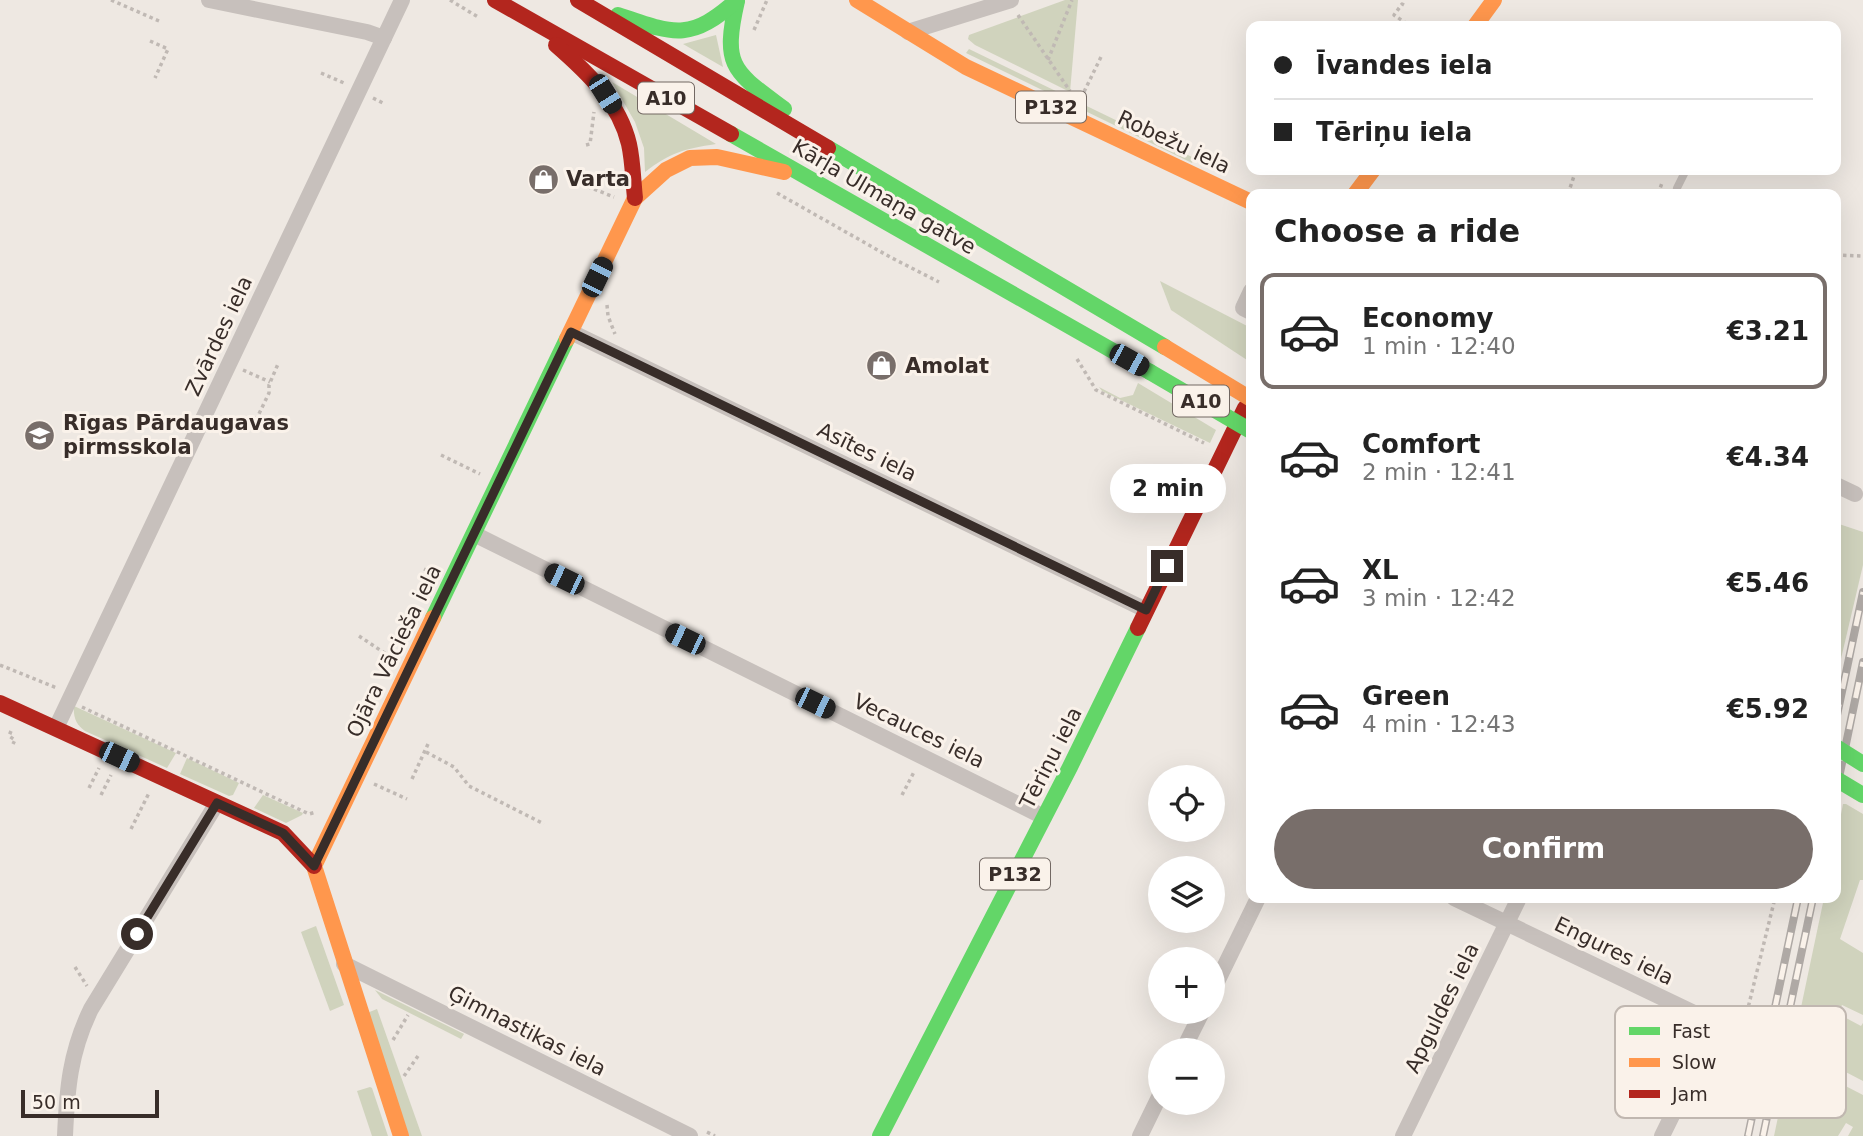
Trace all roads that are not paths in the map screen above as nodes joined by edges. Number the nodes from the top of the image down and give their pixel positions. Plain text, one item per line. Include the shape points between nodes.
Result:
1 (209, 0) edge
2 (402, 0) edge
3 (495, 0) edge
4 (737, 0) edge
5 (857, 0) edge
6 (1494, 0) edge
7 (582, 3) edge
8 (989, 4) edge
9 (1015, 7) edge
10 (524, 18) junction
11 (1479, 21) edge
12 (908, 32) junction
13 (384, 38) junction
14 (845, 157) junction
15 (1684, 175) edge
16 (807, 178) junction
17 (1677, 188) dead end
18 (635, 198) junction
19 (1246, 200) edge
20 (571, 332) junction
21 (1246, 394) edge
22 (1246, 407) edge
23 (1246, 428) edge
24 (1841, 487) edge
25 (1855, 494) dead end
26 (474, 534) junction
27 (1146, 610) junction
28 (0, 703) edge
29 (56, 728) junction
30 (1841, 750) edge
31 (1863, 764) edge
32 (1841, 782) edge
33 (1863, 795) edge
34 (217, 803) junction
35 (1044, 817) junction
36 (314, 866) junction
37 (1256, 903) edge
38 (1465, 903) edge
39 (1517, 903) edge
40 (1507, 923) junction
41 (344, 964) junction
42 (1225, 965) edge
43 (1686, 1006) edge
44 (1150, 1115) edge
45 (1672, 1118) edge
46 (65, 1136) edge
47 (401, 1136) edge
48 (690, 1136) edge
49 (880, 1136) edge
50 (1140, 1136) edge
51 (1403, 1136) edge
52 (1662, 1136) edge

1 - 13 street
2 - 13 street, Zvārdes iela
3 - 10 main road, Kārļa Ulmaņa gatve / A10
4 - 7 main road via 694,31 664,30
4 - 14 main road via 730,38 740,75
5 - 12 main road, Robežu iela / P132
6 - 11 main road
7 - 14 main road, Kārļa Ulmaņa gatve / A10
8 - 9 street
8 - 12 street
10 - 16 main road, Kārļa Ulmaņa gatve / A10
10 - 18 main road via 584,69 616,113 629,142
12 - 19 main road, Robežu iela / P132 via 966,67
13 - 29 street, Zvārdes iela
14 - 21 main road, Kārļa Ulmaņa gatve / A10, bridge
15 - 17 lane
16 - 18 main road, Ojāra Vācieša iela via 717,156 691,159 664,172
16 - 23 main road, Kārļa Ulmaņa gatve / A10, bridge
18 - 20 main road, Ojāra Vācieša iela
20 - 26 main road, Ojāra Vācieša iela
20 - 27 street, Asītes iela
22 - 27 main road, Tēriņu iela / P132
24 - 25 street
26 - 35 street, Vecauces iela
26 - 36 main road, Ojāra Vācieša iela
27 - 35 main road, Tēriņu iela / P132
28 - 29 main road
29 - 34 main road
30 - 31 main road, bridge
32 - 33 main road, bridge
34 - 36 main road via 283,833
34 - 46 street via 82,1027 74,1049
35 - 49 main road, Tēriņu iela / P132
36 - 41 main road
37 - 42 street
38 - 40 street, Engures iela
39 - 40 street, Apguldes iela
40 - 43 street, Engures iela
40 - 51 street, Apguldes iela
41 - 47 main road
41 - 48 street, Ģimnastikas iela
44 - 50 street
45 - 52 street, Engures iela

